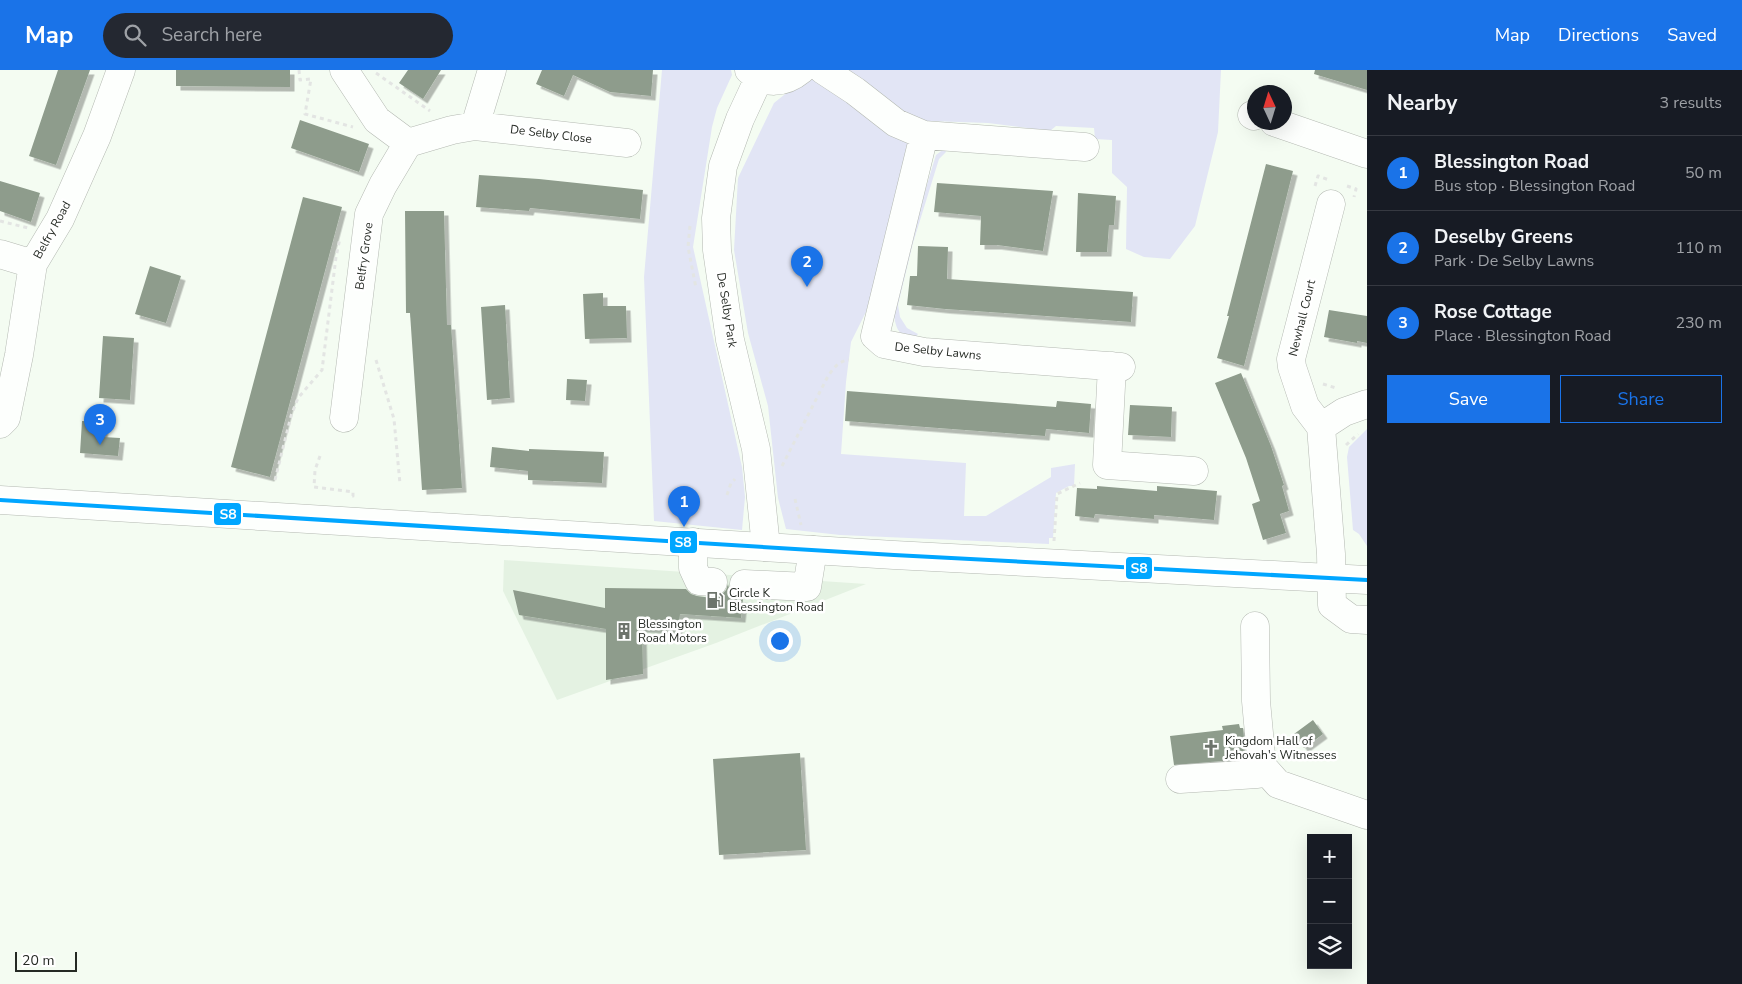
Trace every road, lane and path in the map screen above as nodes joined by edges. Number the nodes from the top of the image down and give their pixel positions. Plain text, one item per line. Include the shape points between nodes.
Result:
1 (121, 70) edge
2 (299, 70) edge
3 (344, 70) edge
4 (372, 70) edge
5 (492, 70) edge
6 (801, 70) edge
7 (823, 70) edge
8 (754, 74) edge
9 (432, 113) dead end
10 (474, 126) junction
11 (360, 129) dead end
12 (1292, 129) edge
13 (924, 135) junction
14 (408, 143) junction
15 (627, 143) dead end
16 (1086, 147) dead end
17 (1367, 154) edge
18 (1336, 194) dead end
19 (342, 230) dead end
20 (0, 254) edge
21 (33, 264) junction
22 (376, 359) dead end
23 (849, 360) dead end
24 (1320, 383) dead end
25 (1339, 389) dead end
26 (1367, 404) edge
27 (344, 418) dead end
28 (0, 424) edge
29 (1321, 427) junction
30 (320, 456) dead end
31 (781, 469) dead end
32 (1194, 471) dead end
33 (275, 480) dead end
34 (1080, 483) dead end
35 (400, 484) dead end
36 (335, 495) dead end
37 (795, 499) dead end
38 (0, 500) edge
39 (807, 538) junction
40 (693, 542) junction
41 (766, 547) junction
42 (1054, 549) dead end
43 (1331, 577) junction
44 (1367, 580) edge
45 (713, 582) dead end
46 (744, 584) dead end
47 (1367, 620) edge
48 (1255, 626) dead end
49 (1262, 766) junction
50 (1180, 779) dead end
51 (1367, 815) edge

1 - 21 street, Belfry Road via 97,136 60,219
2 - 11 path via 300,80 311,80 305,114
3 - 14 street via 377,120
4 - 9 path
5 - 10 street
6 - 8 street, De Selby Park via 781,81 770,81
7 - 13 street via 896,124
8 - 41 street, De Selby Park via 723,166 716,218 717,250 730,340 756,449
10 - 14 street
10 - 15 street, De Selby Close
12 - 17 street
13 - 16 street
13 - 32 street, De Selby Lawns via 875,336 884,344 924,352 1116,366 1107,465
14 - 27 street, Belfry Grove via 369,214
18 - 29 street, Newhall Court via 1291,359 1305,406
19 - 33 path via 322,370 298,398
20 - 21 street
21 - 28 street, Belfry Road via 19,355 6,418
22 - 35 path via 394,419
23 - 31 path via 842,360 828,376
24 - 25 path
26 - 29 street via 1344,412
29 - 43 street
30 - 36 path via 314,487 353,492 353,496
34 - 42 path via 1057,494
37 - 39 path
38 - 40 street
39 - 41 street
39 - 43 street
39 - 46 street via 806,587
40 - 41 street
40 - 45 street via 693,568 699,581
43 - 44 street
43 - 47 street via 1332,606 1351,619
48 - 49 street via 1256,701
49 - 50 street via 1257,774
49 - 51 street via 1278,784

